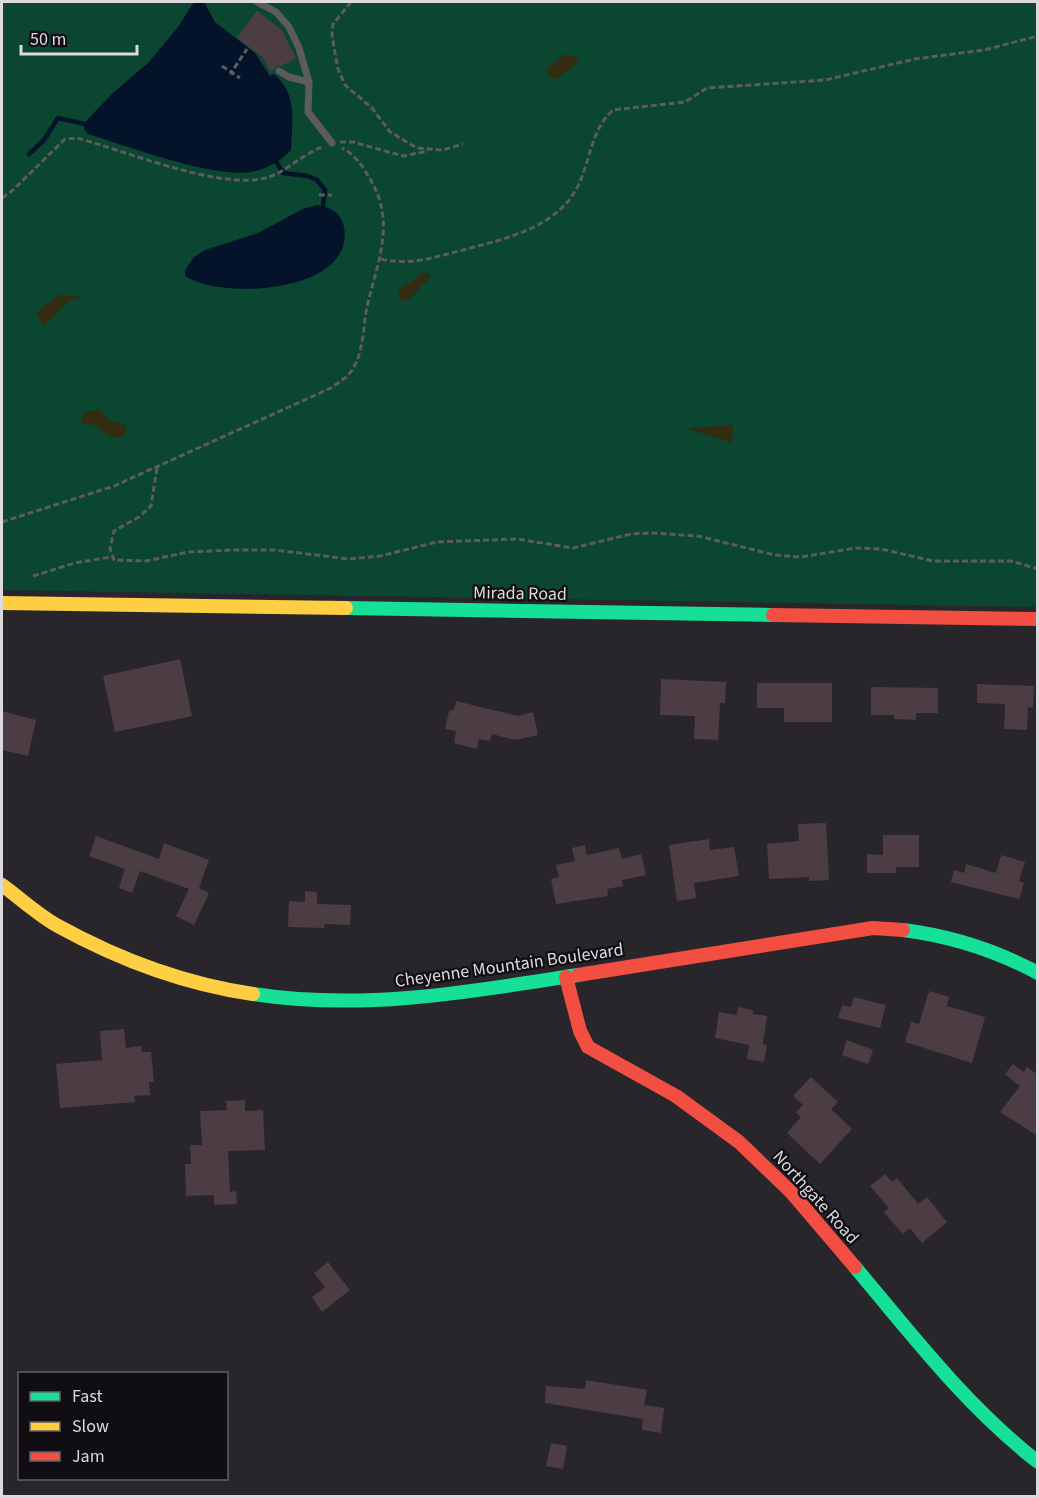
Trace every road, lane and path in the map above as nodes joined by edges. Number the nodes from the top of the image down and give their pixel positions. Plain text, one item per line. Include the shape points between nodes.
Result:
1 (257, 2) edge
2 (351, 2) edge
3 (1038, 36) edge
4 (247, 49) dead end
5 (222, 66) dead end
6 (279, 71) dead end
7 (231, 73) junction
8 (240, 78) dead end
9 (309, 82) junction
10 (332, 143) junction
11 (463, 144) dead end
12 (428, 151) junction
13 (319, 195) dead end
14 (332, 195) dead end
15 (2, 198) edge
16 (381, 259) junction
17 (158, 468) junction
18 (2, 522) edge
19 (111, 557) junction
20 (1038, 569) edge
21 (33, 576) dead end
22 (2, 603) edge
23 (1038, 620) edge
24 (2, 885) edge
25 (1038, 973) edge
26 (566, 977) junction
27 (1038, 1462) edge

1 - 9 lane via 276,12 289,27
2 - 12 path via 333,24 332,36 345,85 372,108 390,132
3 - 16 path via 825,81 707,88 685,102 613,110 599,126 577,189 566,204 545,220 516,236 428,259
4 - 7 path
5 - 7 path
6 - 9 lane
7 - 8 path
9 - 10 lane via 308,112
10 - 12 path via 353,142 403,156
10 - 15 path via 304,154 279,174 265,179 224,178 157,163 77,138 58,143 38,167
10 - 16 path via 346,149 371,179 384,220
11 - 12 path
13 - 14 path
16 - 17 path via 362,346 352,371 331,388
17 - 18 path
17 - 19 path via 151,506 114,531
19 - 20 path via 121,562 146,561 188,552 275,550 349,559 437,542 517,538 573,548 651,533 698,536 775,555 800,557 856,548 881,549 933,561 1011,561
19 - 21 path
22 - 23 street, Mirada Road
24 - 26 street, Cheyenne Mountain Boulevard via 56,925 138,965 262,997 342,1002 411,999
25 - 26 street, Cheyenne Mountain Boulevard via 992,950 948,937 873,928
26 - 27 street, Northgate Road via 588,1047 702,1112 747,1149 791,1192 956,1386 1002,1434

